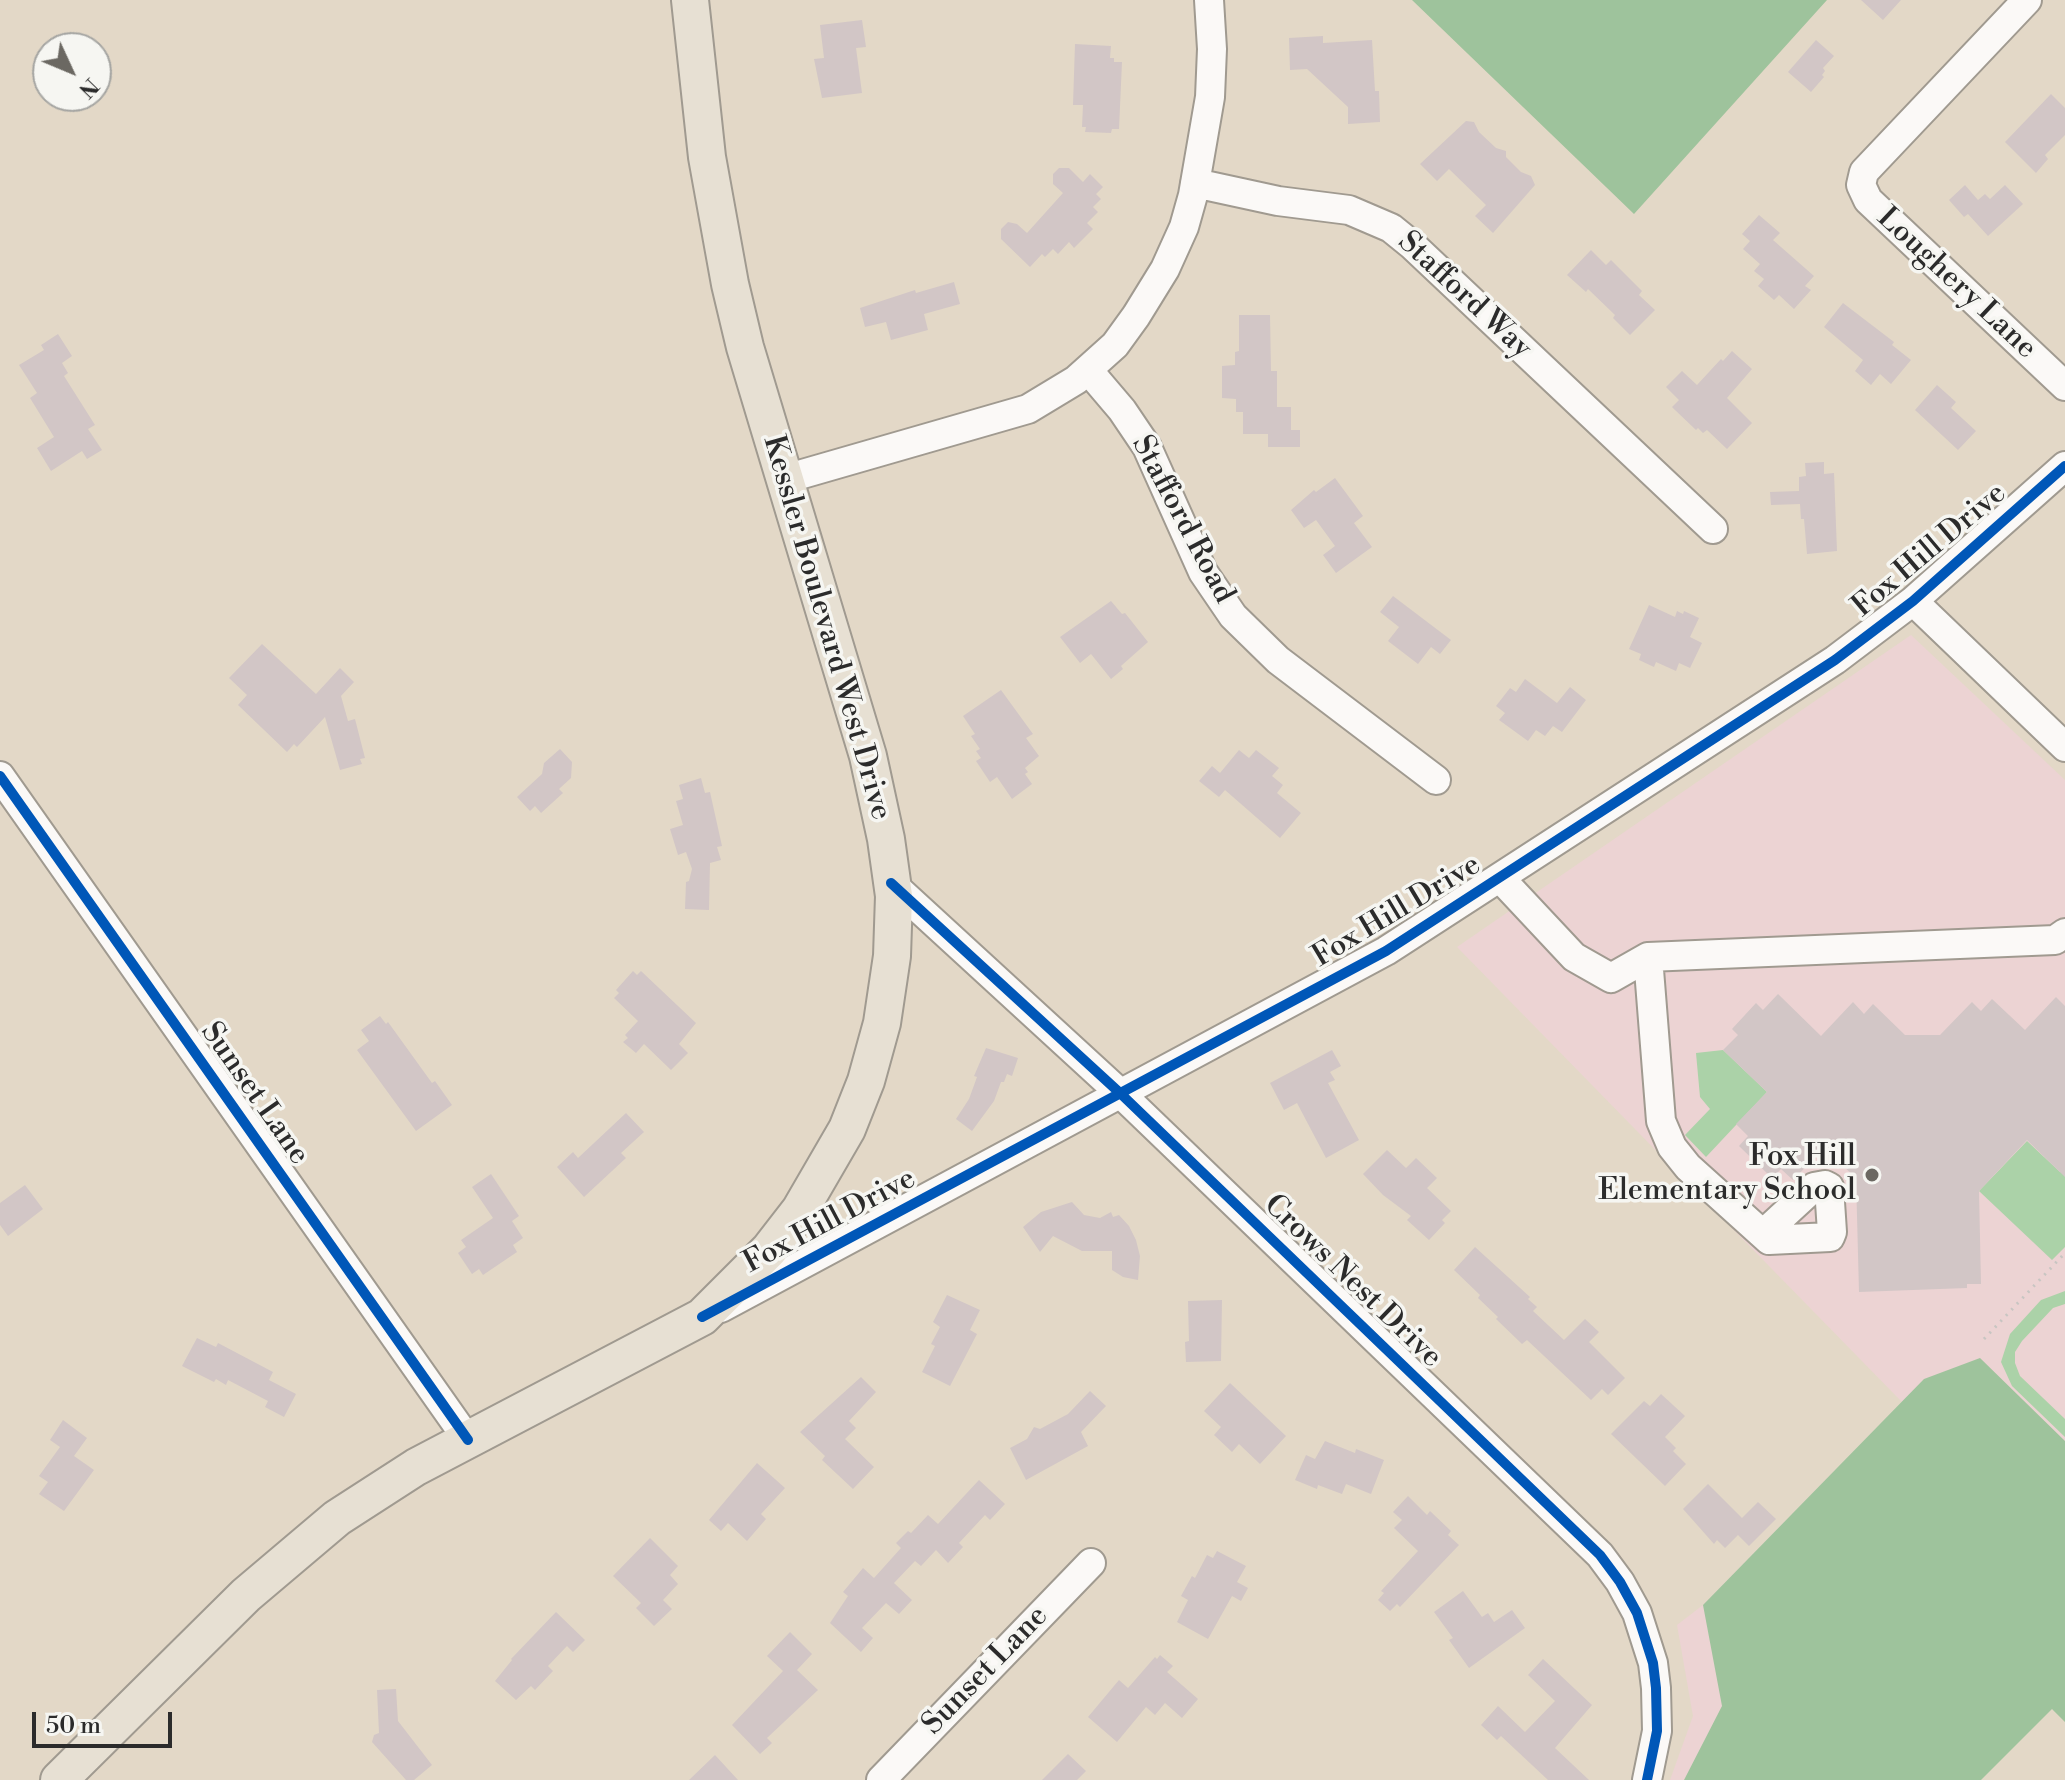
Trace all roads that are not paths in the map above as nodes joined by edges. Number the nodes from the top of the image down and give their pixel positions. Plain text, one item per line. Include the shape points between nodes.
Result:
1 (690, 0) edge
2 (1209, 0) edge
3 (2027, 0) edge
4 (1195, 183) junction
5 (1088, 370) junction
6 (2065, 386) edge
7 (2065, 466) edge
8 (785, 479) junction
9 (1713, 529) dead end
10 (1913, 601) junction
11 (2065, 747) edge
12 (0, 776) edge
13 (1436, 780) dead end
14 (1500, 878) junction
15 (891, 883) junction
16 (2065, 933) edge
17 (1648, 957) junction
18 (1121, 1094) junction
19 (1763, 1234) dead end
20 (702, 1317) junction
21 (468, 1440) junction
22 (1091, 1563) dead end
23 (59, 1780) edge
24 (881, 1780) edge
25 (1647, 1780) edge

1 - 8 main road, Kessler Boulevard West Drive via 707,157 725,259
2 - 4 street via 1210,97
3 - 6 street, Loughery Lane via 1864,172 1861,185 1868,200
4 - 5 street via 1184,227 1165,269 1126,331
4 - 9 street, Stafford Way via 1349,210 1391,228
5 - 8 street via 1028,409
5 - 13 street, Stafford Road via 1151,455 1199,564 1233,616 1278,660
7 - 10 street, Fox Hill Drive
8 - 15 main road, Kessler Boulevard West Drive via 868,756
10 - 11 street
10 - 14 street, Fox Hill Drive via 1835,660
12 - 21 street, Sunset Lane
14 - 17 street via 1574,957 1611,978
14 - 18 street, Fox Hill Drive via 1386,951
15 - 18 street, Crows Nest Drive
15 - 20 main road, Kessler Boulevard West Drive via 895,914 882,1023 847,1129 819,1181 779,1237
16 - 17 street via 2055,940
17 - 19 street via 1666,1134 1688,1167
18 - 20 street, Fox Hill Drive
18 - 25 street, Crows Nest Drive via 1606,1561 1637,1613 1653,1663 1657,1731
20 - 21 main road, Kessler Boulevard West Drive
21 - 23 main road, Kessler Boulevard West Drive via 372,1494 290,1555
22 - 24 street, Sunset Lane

